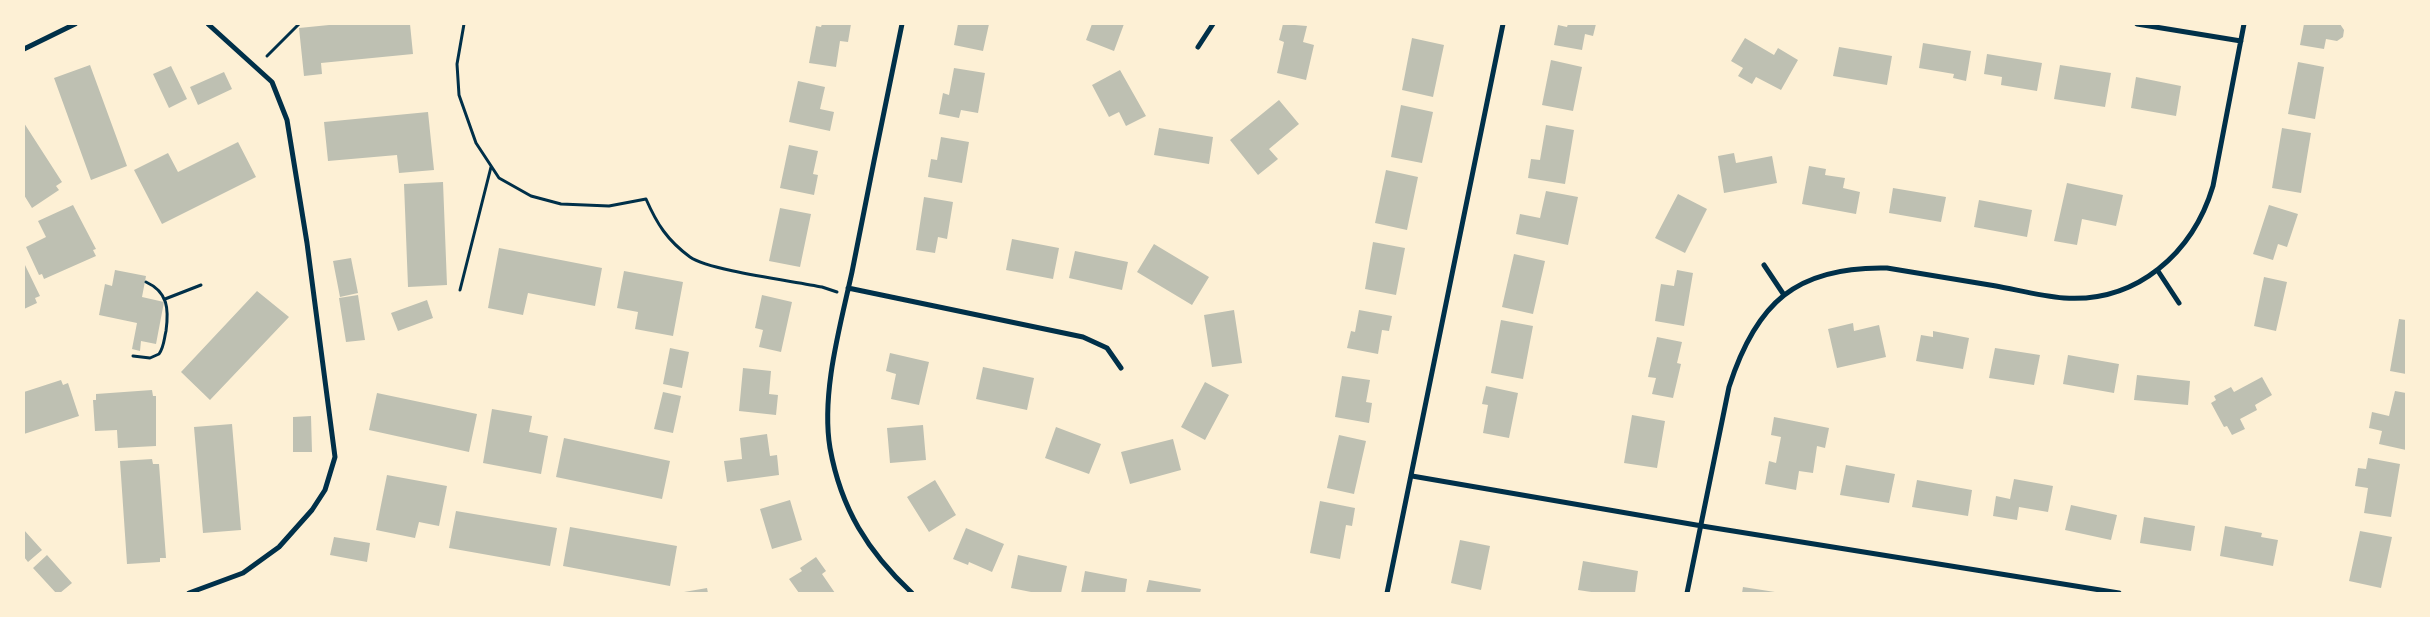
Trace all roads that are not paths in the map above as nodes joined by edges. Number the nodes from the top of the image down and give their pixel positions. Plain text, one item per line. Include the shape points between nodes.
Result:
1 (75, 24) edge
2 (208, 24) edge
3 (902, 24) edge
4 (1213, 24) edge
5 (1503, 24) edge
6 (2137, 24) edge
7 (2244, 24) edge
8 (2241, 41) junction
9 (1198, 47) dead end
10 (24, 49) edge
11 (1764, 265) dead end
12 (2158, 271) junction
13 (848, 291) junction
14 (1784, 295) junction
15 (2179, 303) dead end
16 (1121, 368) dead end
17 (1412, 476) junction
18 (1702, 526) junction
19 (189, 593) edge
20 (912, 593) edge
21 (1387, 593) edge
22 (1687, 593) edge
23 (2119, 593) edge

1 - 10 street
2 - 19 street via 272,82 287,120 335,457 325,490 279,547 243,573
3 - 13 street
4 - 9 street
5 - 17 street
6 - 8 street
7 - 8 street
8 - 12 street via 2207,208 2193,234
11 - 14 street
12 - 14 street via 2112,294 2064,298 1887,268 1859,268 1833,271 1806,281
12 - 15 street
13 - 16 street via 1083,337 1107,348
13 - 20 street via 830,383 830,447 838,481 854,521 887,570
14 - 18 street via 1754,326 1739,355 1729,386
17 - 18 street
17 - 21 street
18 - 22 street
18 - 23 street

